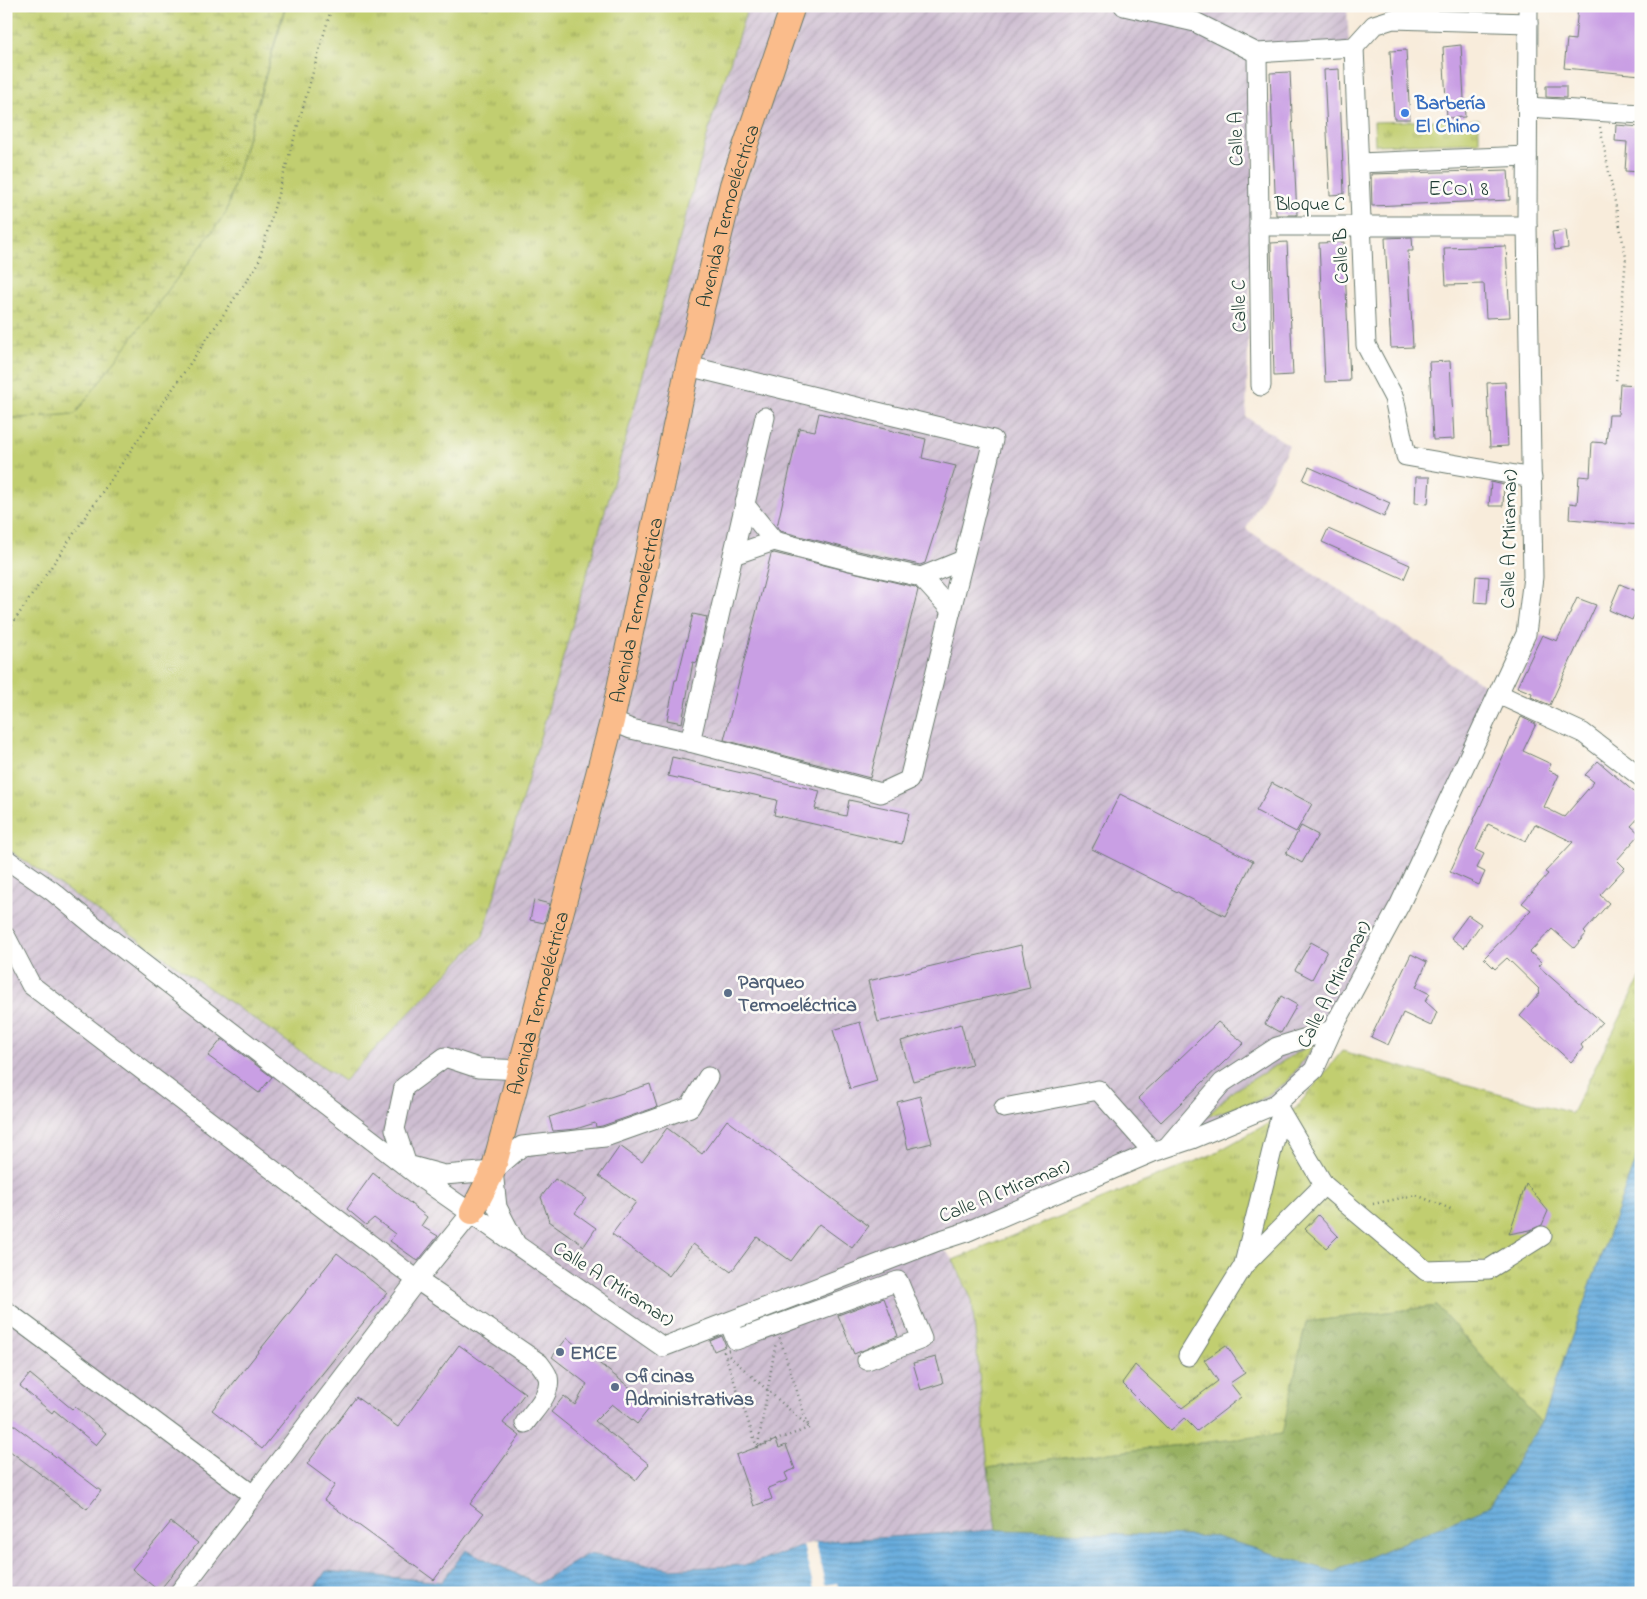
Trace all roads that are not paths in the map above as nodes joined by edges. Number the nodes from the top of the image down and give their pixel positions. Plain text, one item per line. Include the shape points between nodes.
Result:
1 (793, 6) edge
2 (1124, 6) edge
3 (1528, 15) edge
4 (1354, 47) junction
5 (1256, 53) junction
6 (1527, 107) junction
7 (1641, 114) edge
8 (1527, 156) junction
9 (1359, 163) junction
10 (1259, 226) junction
11 (1361, 226) junction
12 (1528, 226) junction
13 (688, 366) junction
14 (1261, 386) dead end
15 (765, 417) dead end
16 (1532, 478) junction
17 (744, 505) junction
18 (774, 541) junction
19 (733, 555) junction
20 (963, 560) junction
21 (921, 577) junction
22 (951, 610) junction
23 (1498, 694) junction
24 (612, 720) junction
25 (690, 742) junction
26 (1641, 777) edge
27 (6, 859) edge
28 (6, 937) edge
29 (1332, 1030) junction
30 (519, 1070) junction
31 (708, 1077) dead end
32 (1004, 1108) dead end
33 (1278, 1109) junction
34 (1160, 1150) junction
35 (407, 1165) junction
36 (493, 1170) junction
37 (1324, 1185) junction
38 (472, 1212) junction
39 (1542, 1236) dead end
40 (516, 1245) junction
41 (1244, 1265) junction
42 (418, 1280) junction
43 (6, 1311) edge
44 (729, 1322) junction
45 (1188, 1356) dead end
46 (867, 1360) dead end
47 (525, 1423) dead end
48 (253, 1495) junction
49 (179, 1593) edge

1 - 13 main road, Avenida Termoeléctrica via 732,185
2 - 5 street via 1195,22
3 - 4 street via 1394,19 1374,25
3 - 6 street, Calle A (Miramar)
4 - 5 street
4 - 9 street, Calle B
5 - 10 street, Calle A
6 - 7 street
6 - 8 street, Calle A (Miramar)
8 - 9 street
8 - 12 street, Calle A (Miramar)
9 - 11 street, Calle B
10 - 11 street, Bloque C
10 - 14 street, Calle C
11 - 12 street, Bloque C
11 - 16 street, Calle B via 1366,345 1394,398 1406,456
12 - 16 street, Calle A (Miramar)
13 - 20 street via 993,440
13 - 24 main road, Avenida Termoeléctrica
15 - 17 street
16 - 23 street, Calle A (Miramar) via 1533,577 1526,634
17 - 18 street
17 - 19 street
18 - 19 street
18 - 21 street
19 - 25 street
20 - 21 street
20 - 22 street
21 - 22 street
22 - 25 street via 909,780 881,793
23 - 26 street via 1583,732
23 - 29 street, Calle A (Miramar) via 1400,904
24 - 25 street via 632,729
24 - 30 main road, Avenida Termoeléctrica
27 - 35 street, Calle A (Miramar)
28 - 42 street via 31,985
29 - 33 street, Calle A (Miramar) via 1314,1070
29 - 34 street via 1277,1047 1222,1083
30 - 35 street via 478,1068 445,1057 404,1088 395,1129
30 - 36 main road, Avenida Termoeléctrica
31 - 36 street via 690,1107 605,1137 522,1146
32 - 34 street via 1098,1090
33 - 34 street, Calle A (Miramar)
33 - 37 street
33 - 41 street
34 - 44 street, Calle A (Miramar) via 966,1232
35 - 36 street via 444,1175
35 - 38 street, Calle A (Miramar)
36 - 38 main road, Avenida Termoeléctrica
36 - 40 street via 498,1207
37 - 39 street via 1426,1271 1489,1269
37 - 41 street
38 - 40 street, Calle A (Miramar)
38 - 42 street
40 - 44 street, Calle A (Miramar) via 663,1346
41 - 45 street
42 - 47 street via 539,1363 548,1376 548,1387
42 - 48 street
43 - 48 street
44 - 46 street via 736,1340 898,1281 922,1339
48 - 49 street

